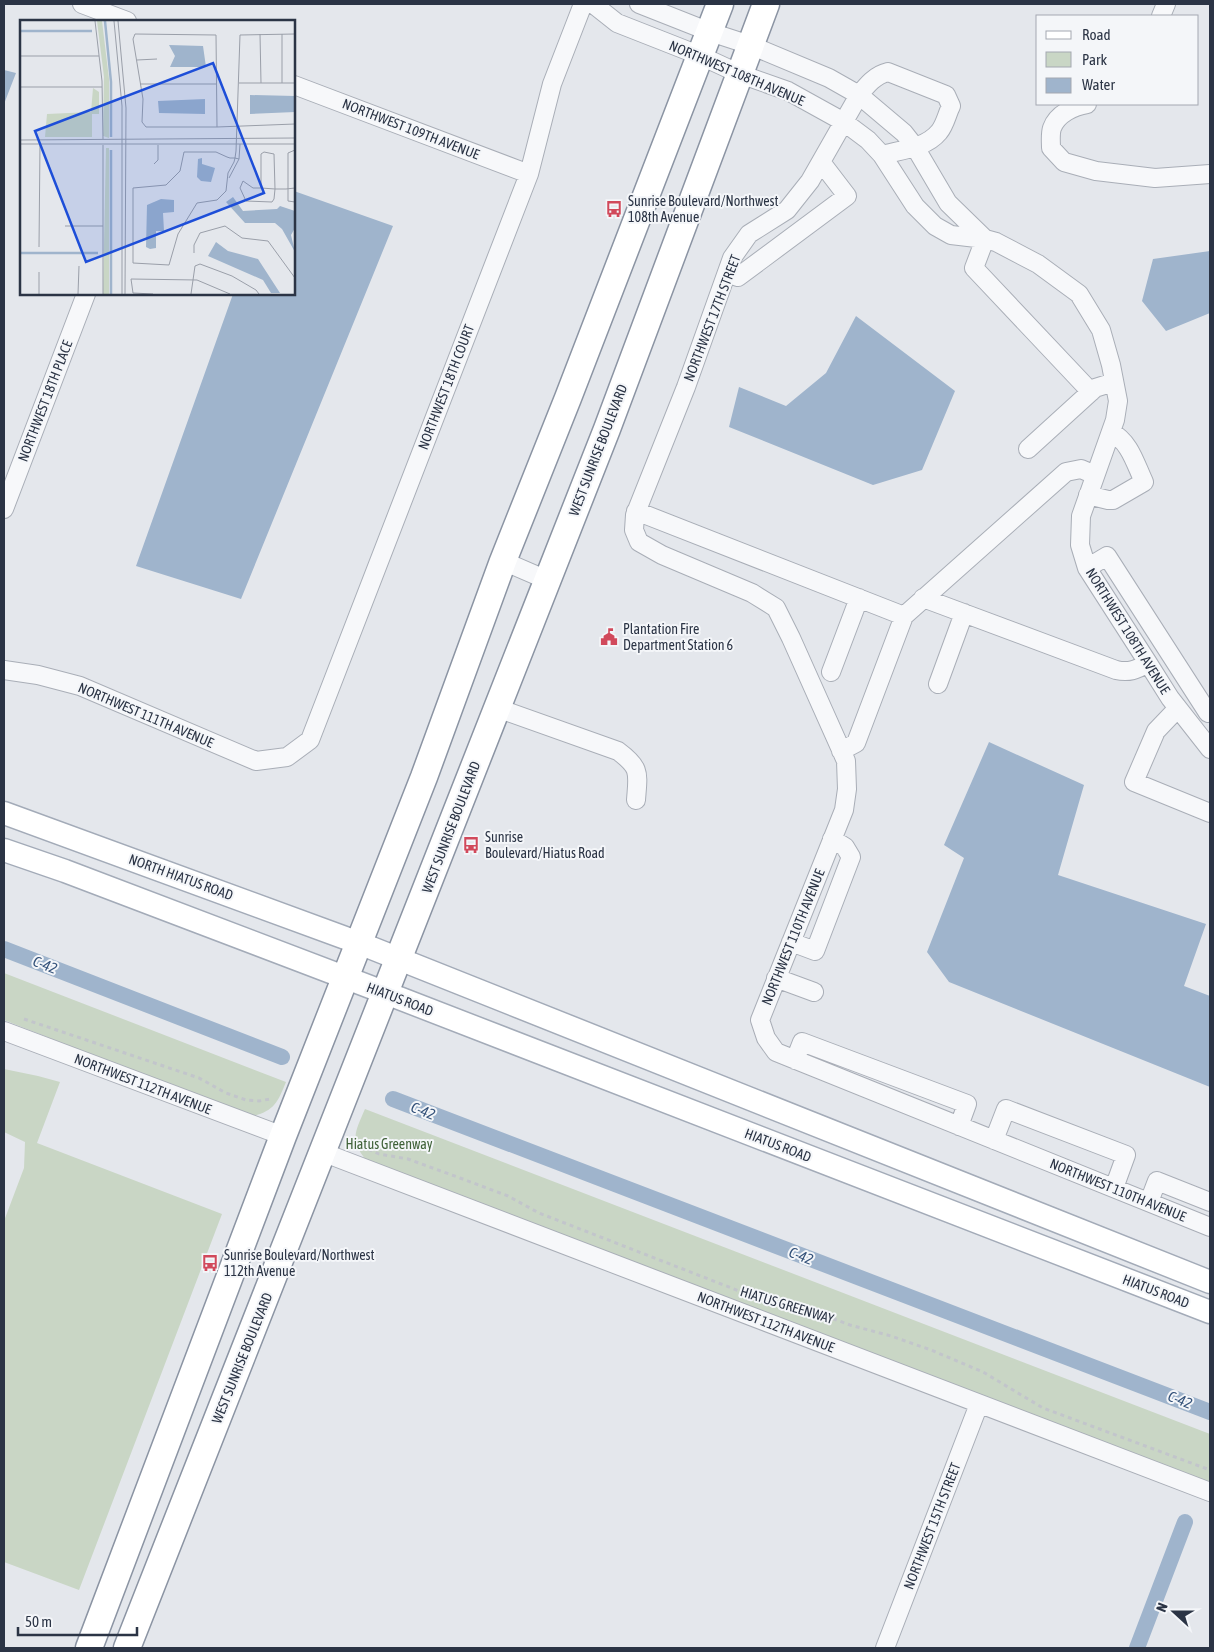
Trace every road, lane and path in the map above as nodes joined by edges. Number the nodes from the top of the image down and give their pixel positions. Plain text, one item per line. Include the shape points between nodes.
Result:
1 (82, 4) edge
2 (583, 4) edge
3 (593, 4) edge
4 (639, 4) edge
5 (720, 4) edge
6 (766, 4) edge
7 (124, 20) edge
8 (706, 44) junction
9 (750, 45) junction
10 (740, 74) junction
11 (295, 85) edge
12 (859, 95) junction
13 (1078, 105) edge
14 (844, 122) junction
15 (915, 147) junction
16 (882, 155) junction
17 (821, 162) junction
18 (529, 174) junction
19 (1210, 174) edge
20 (985, 239) junction
21 (727, 273) junction
22 (86, 295) edge
23 (1114, 382) junction
24 (1091, 392) junction
25 (1111, 432) junction
26 (1028, 449) dead end
27 (1095, 475) junction
28 (1088, 495) junction
29 (4, 509) edge
30 (635, 513) junction
31 (503, 561) junction
32 (1087, 568) junction
33 (547, 580) junction
34 (859, 598) junction
35 (923, 598) junction
36 (964, 613) junction
37 (904, 616) junction
38 (1148, 663) junction
39 (4, 670) edge
40 (831, 672) dead end
41 (938, 684) dead end
42 (497, 708) junction
43 (1178, 708) junction
44 (1209, 715) edge
45 (1192, 725) junction
46 (1210, 748) edge
47 (841, 751) junction
48 (287, 757) joint
49 (636, 800) dead end
50 (4, 813) edge
51 (1210, 813) edge
52 (832, 839) junction
53 (4, 850) edge
54 (791, 942) junction
55 (359, 943) junction
56 (399, 959) junction
57 (345, 978) junction
58 (776, 978) junction
59 (814, 992) dead end
60 (386, 993) junction
61 (22, 1018) dead end
62 (4, 1031) edge
63 (270, 1099) dead end
64 (283, 1136) junction
65 (994, 1140) junction
66 (360, 1146) dead end
67 (322, 1152) junction
68 (1114, 1188) junction
69 (1149, 1202) junction
70 (1210, 1202) edge
71 (1210, 1227) edge
72 (1210, 1282) edge
73 (1210, 1312) edge
74 (979, 1404) junction
75 (1210, 1470) edge
76 (1210, 1492) edge
77 (89, 1648) edge
78 (127, 1648) edge
79 (885, 1648) edge

1 - 7 street
2 - 18 street, NORTHWEST 18TH COURT via 552,84
3 - 8 street, NORTHWEST 108TH AVENUE via 617,23
4 - 8 street, NORTHWEST 108TH AVENUE
5 - 8 highway
6 - 9 highway, WEST SUNRISE BOULEVARD
8 - 9 street, NORTHWEST 108TH AVENUE
8 - 10 street, NORTHWEST 108TH AVENUE
8 - 31 highway
9 - 10 highway, WEST SUNRISE BOULEVARD
9 - 12 street, NORTHWEST 108TH AVENUE via 829,78
10 - 14 street, NORTHWEST 108TH AVENUE via 788,91
10 - 33 highway, WEST SUNRISE BOULEVARD
11 - 18 street, NORTHWEST 109TH AVENUE
12 - 14 street, NORTHWEST 17TH STREET
12 - 15 street, NORTHWEST 108TH AVENUE via 904,133
12 - 15 street, NORTHWEST 17TH STREET via 875,78 888,72 946,95 951,106 940,131
13 - 19 street via 1061,115 1052,128 1051,148 1064,162 1155,178
14 - 16 street, NORTHWEST 108TH AVENUE
14 - 17 street, NORTHWEST 17TH STREET
15 - 16 street
15 - 20 street, NORTHWEST 108TH AVENUE via 948,203
16 - 20 street, NORTHWEST 108TH AVENUE via 915,206 935,226 951,235
17 - 21 street, NORTHWEST 17TH STREET via 787,210 749,234 732,258
17 - 21 street via 847,196 738,277
18 - 48 street, NORTHWEST 18TH COURT via 310,740
20 - 23 street, NORTHWEST 108TH AVENUE via 1038,264 1079,294 1100,330
20 - 24 street via 974,268
21 - 30 street, NORTHWEST 17TH STREET via 686,387
22 - 29 street, NORTHWEST 18TH PLACE
23 - 24 street
23 - 25 street, NORTHWEST 108TH AVENUE via 1118,401
24 - 26 street
25 - 27 street, NORTHWEST 108TH AVENUE
25 - 28 street via 1127,446 1144,482 1113,500
27 - 28 street, NORTHWEST 108TH AVENUE
27 - 35 street via 1081,469 1066,472
28 - 32 street, NORTHWEST 108TH AVENUE via 1080,516 1080,545
30 - 34 street
30 - 47 street, NORTHWEST 110TH AVENUE via 634,530 639,542 752,593 776,608
31 - 33 street
31 - 55 highway
32 - 38 street, NORTHWEST 108TH AVENUE
32 - 44 street via 1107,556
33 - 42 highway, WEST SUNRISE BOULEVARD
34 - 37 street
34 - 40 street
35 - 36 street
35 - 37 street
36 - 38 street via 1116,670 1132,671
36 - 41 street
37 - 47 street via 856,743
38 - 43 street, NORTHWEST 108TH AVENUE
39 - 48 street, NORTHWEST 111TH AVENUE via 80,686 256,761
42 - 49 street via 618,751 631,761 638,774
42 - 56 highway, WEST SUNRISE BOULEVARD
43 - 45 street, NORTHWEST 108TH AVENUE
43 - 51 street via 1156,731 1134,782
44 - 45 street
45 - 46 street, NORTHWEST 108TH AVENUE
47 - 52 street, NORTHWEST 110TH AVENUE via 846,762 847,789 844,810
50 - 55 main road, NORTH HIATUS ROAD
52 - 54 street, NORTHWEST 110TH AVENUE
52 - 54 street via 845,847 851,857 815,952
53 - 57 main road
54 - 58 street, NORTHWEST 110TH AVENUE
55 - 56 main road, HIATUS ROAD
55 - 57 highway
56 - 60 highway, WEST SUNRISE BOULEVARD
56 - 72 main road, HIATUS ROAD
57 - 60 main road, HIATUS ROAD
57 - 64 highway
58 - 59 street
58 - 65 street, NORTHWEST 110TH AVENUE via 760,1020 766,1038 776,1052
60 - 67 highway, WEST SUNRISE BOULEVARD
60 - 73 main road, HIATUS ROAD
61 - 63 path via 199,1078 226,1094 259,1102
62 - 64 street, NORTHWEST 112TH AVENUE
64 - 77 highway
65 - 68 street, NORTHWEST 110TH AVENUE
65 - 68 street via 1006,1109 1126,1155
66 - 75 path, HIATUS GREENWAY via 379,1154 408,1159 508,1196 539,1213 752,1296 802,1307 931,1350 983,1372 1042,1408
67 - 74 street, NORTHWEST 112TH AVENUE
67 - 78 highway, WEST SUNRISE BOULEVARD
68 - 69 street, NORTHWEST 110TH AVENUE
69 - 70 street via 1157,1182
69 - 71 street, NORTHWEST 110TH AVENUE
74 - 76 street, NORTHWEST 112TH AVENUE
74 - 79 street, NORTHWEST 15TH STREET

